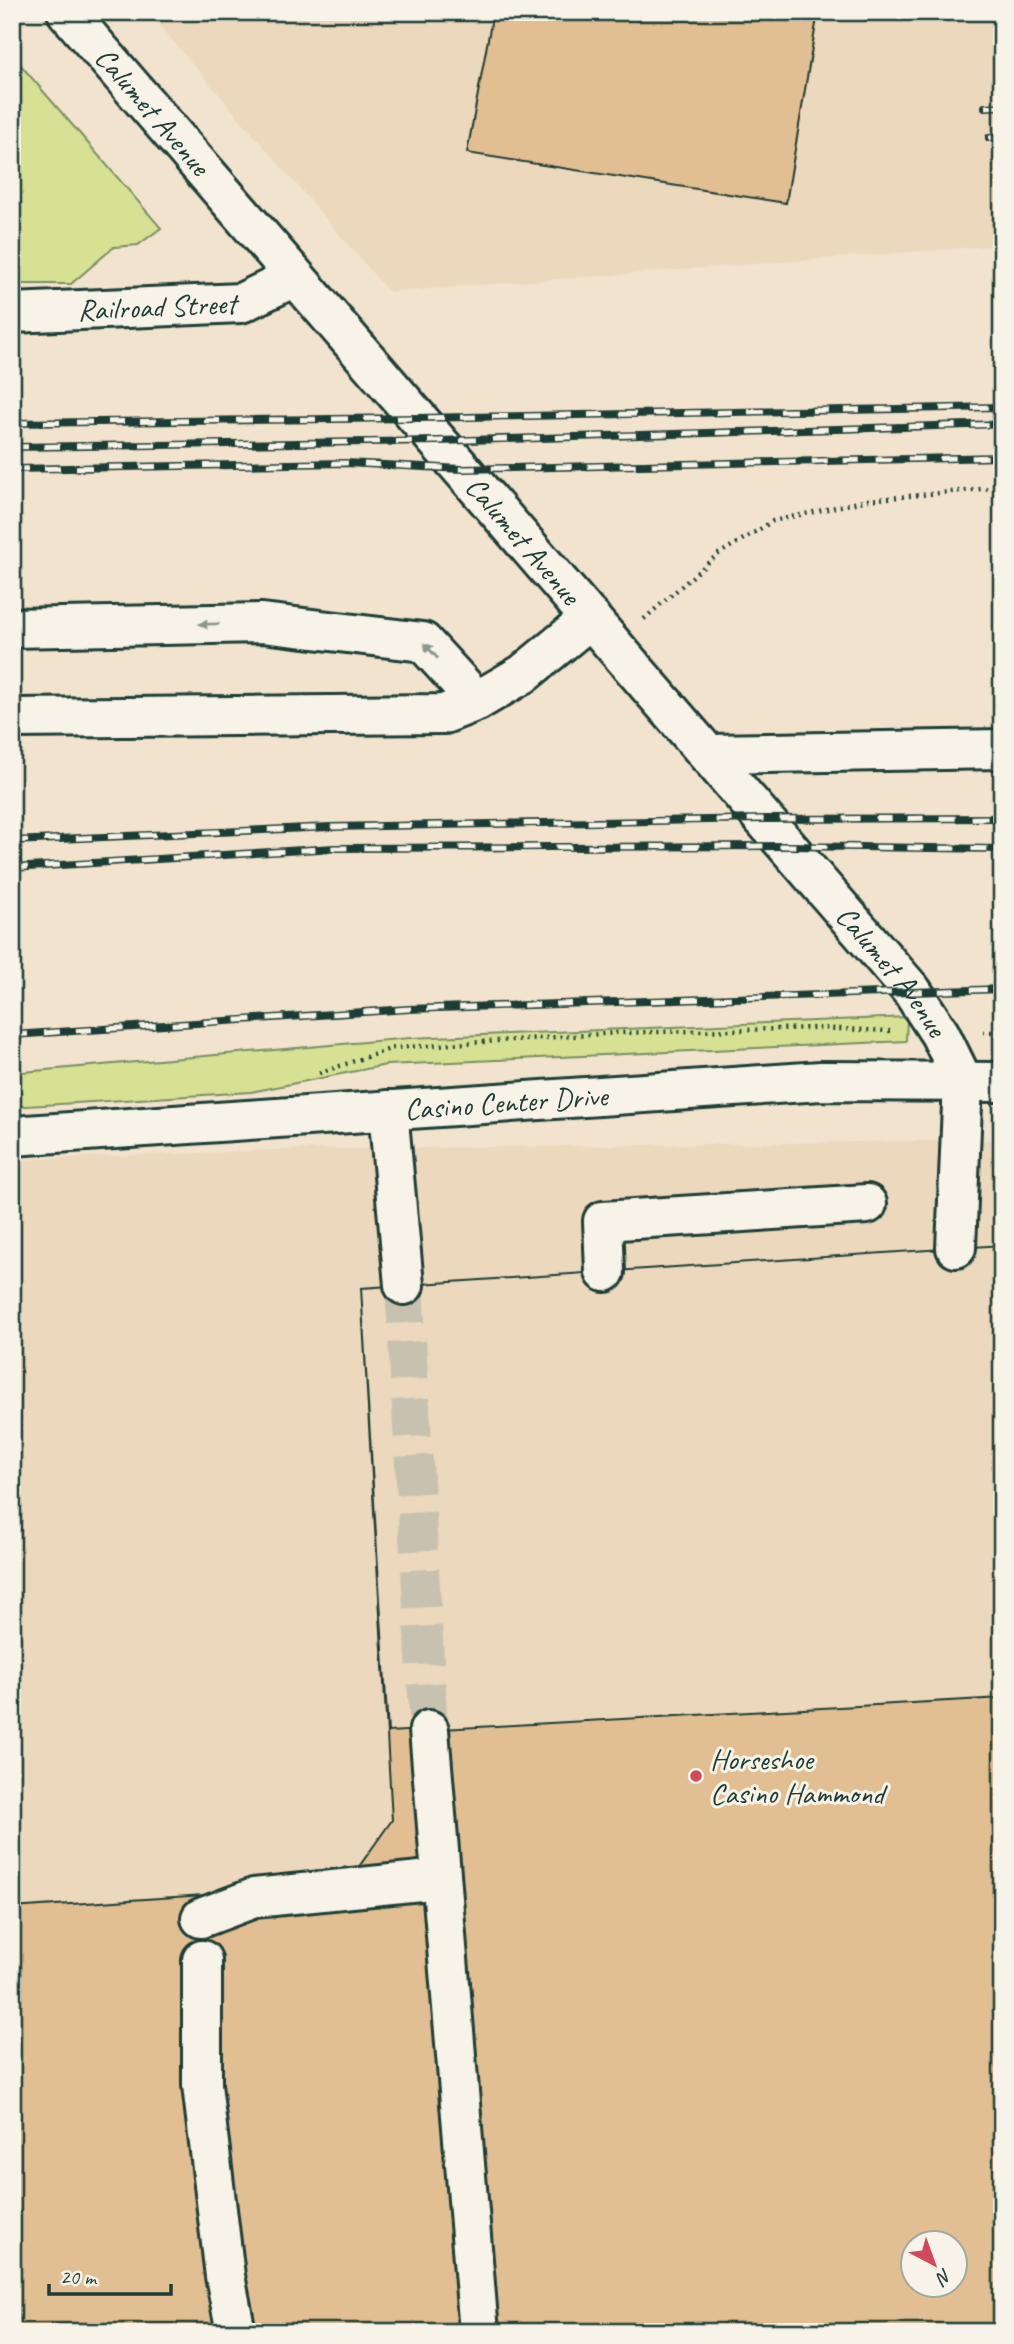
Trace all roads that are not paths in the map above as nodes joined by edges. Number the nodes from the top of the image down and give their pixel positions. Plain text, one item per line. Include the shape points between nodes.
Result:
1 (67, 12) edge
2 (295, 277) junction
3 (12, 313) edge
4 (12, 628) edge
5 (602, 632) junction
6 (477, 701) junction
7 (12, 718) edge
8 (1002, 749) edge
9 (707, 754) junction
10 (963, 1081) junction
11 (1002, 1082) edge
12 (388, 1110) junction
13 (12, 1136) edge
14 (867, 1203) dead end
15 (956, 1248) dead end
16 (605, 1272) dead end
17 (404, 1284) tunnel mouth
18 (429, 1730) tunnel mouth
19 (440, 1880) junction
20 (201, 1918) dead end
21 (202, 1960) dead end
22 (236, 2332) edge
23 (479, 2332) edge

1 - 2 street, Calumet Avenue
2 - 3 street, Railroad Street via 241,303
2 - 5 street, Calumet Avenue
6 -> 4 street via 423,642 262,623
5 - 6 street
5 - 9 street, Calumet Avenue
6 - 7 street via 443,715
8 - 9 street
9 - 10 street, Calumet Avenue via 912,991
10 - 11 street, Casino Center Drive
10 - 12 street, Casino Center Drive via 821,1081
10 - 15 street
12 - 13 street, Casino Center Drive
12 - 17 street
14 - 16 street via 603,1221
18 - 19 street
19 - 20 street via 254,1898
19 - 23 street
21 - 22 street via 202,2085

